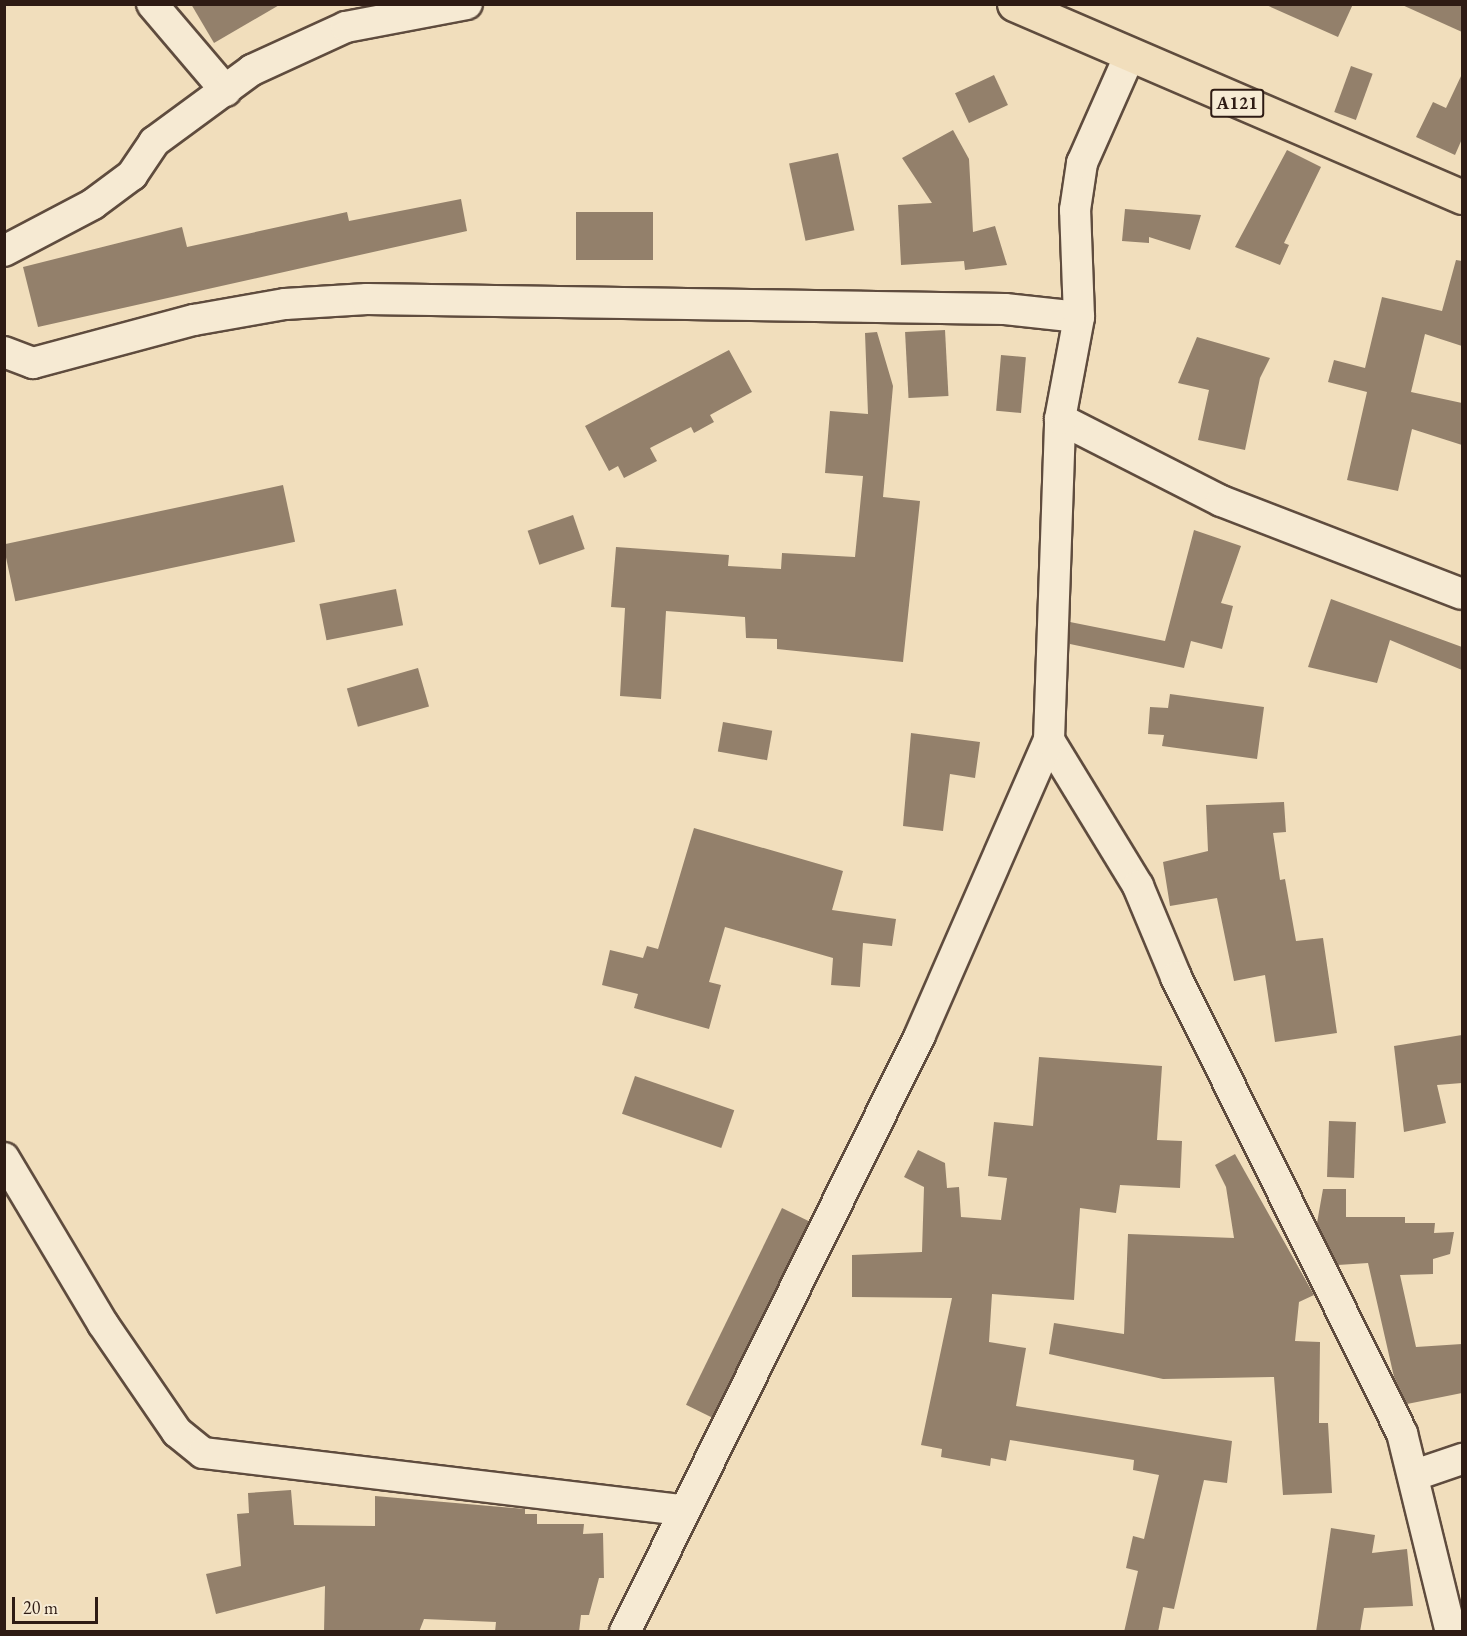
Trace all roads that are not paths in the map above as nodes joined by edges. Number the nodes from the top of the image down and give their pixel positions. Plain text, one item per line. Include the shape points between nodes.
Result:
1 (152, 4) edge
2 (467, 4) edge
3 (1014, 4) edge
4 (1129, 57) junction
5 (225, 91) junction
6 (1462, 197) edge
7 (4, 251) edge
8 (1079, 317) junction
9 (4, 352) edge
10 (1060, 419) junction
11 (1462, 594) edge
12 (1049, 740) junction
13 (4, 1158) edge
14 (1462, 1459) edge
15 (1415, 1475) junction
16 (682, 1510) junction
17 (625, 1632) edge
18 (1451, 1632) edge

1 - 5 street
2 - 5 street via 346,27 252,69
3 - 4 main road, A121
4 - 6 main road, A121
4 - 8 street via 1082,163 1075,210
5 - 7 street via 154,142 132,175 93,204
8 - 9 street via 1005,309 367,299 285,304 194,321 33,363
8 - 10 street
10 - 11 street via 1221,501
10 - 12 street
12 - 15 street via 1138,886 1176,977 1402,1432
12 - 16 street via 920,1035
13 - 16 street via 103,1324 177,1432 203,1453
14 - 15 street
15 - 18 street
16 - 17 street

